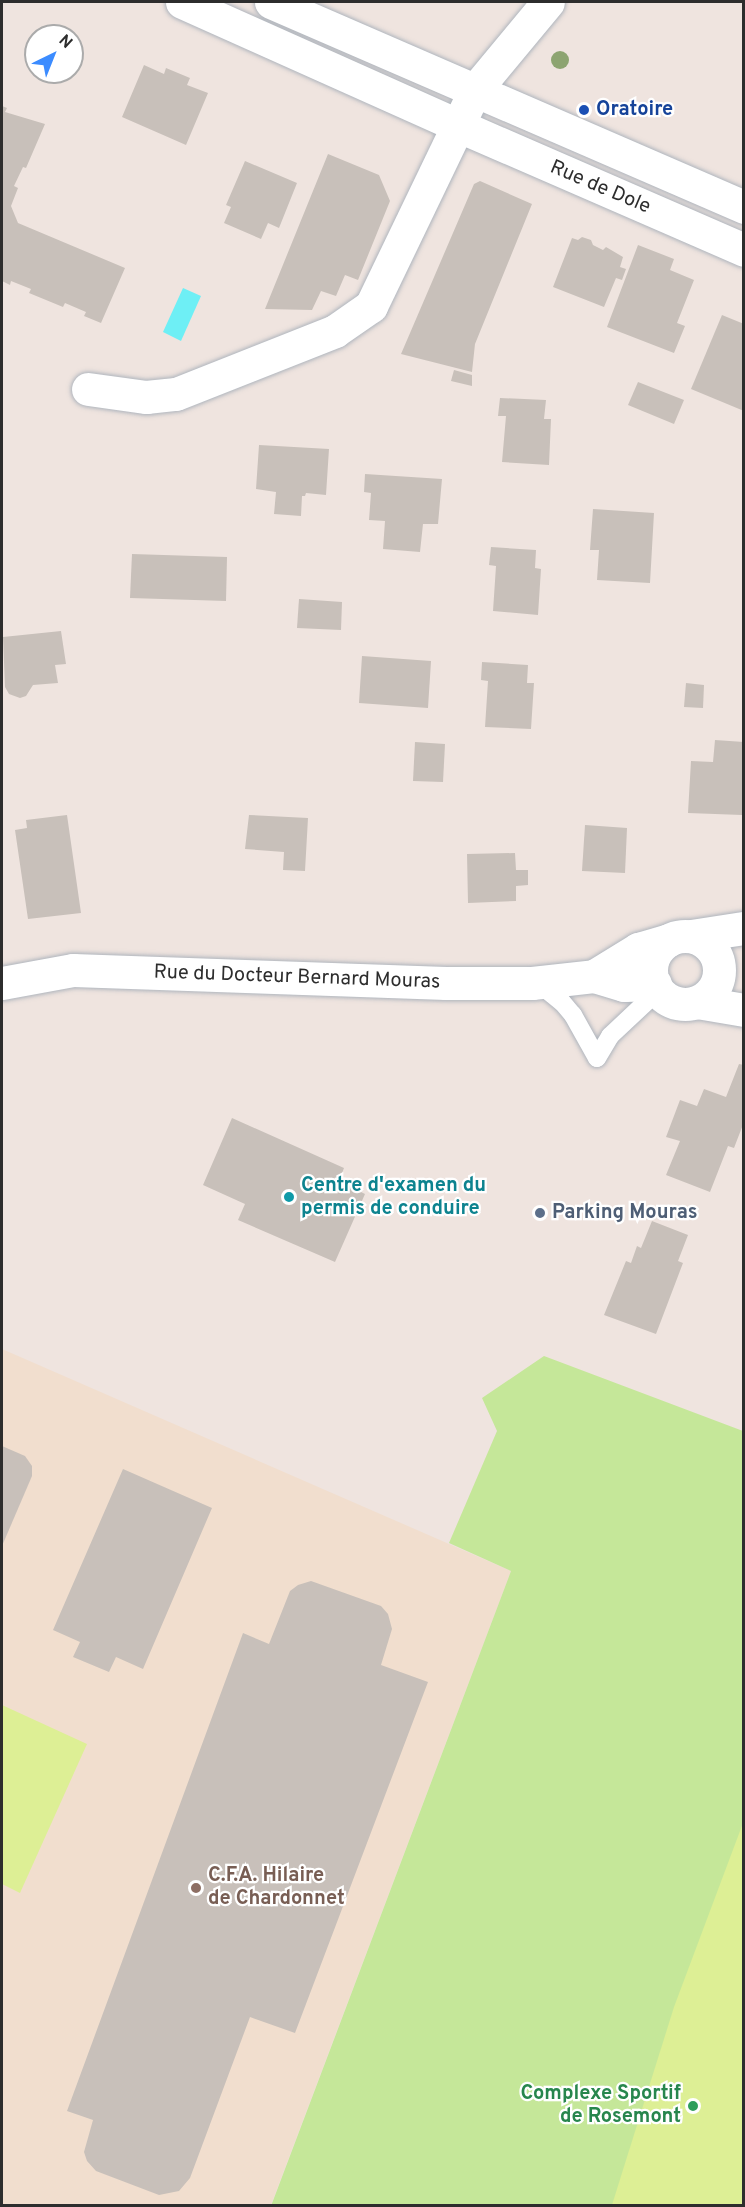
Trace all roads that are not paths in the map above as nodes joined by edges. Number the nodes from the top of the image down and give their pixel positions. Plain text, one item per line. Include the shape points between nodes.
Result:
1 (182, 2) edge
2 (271, 2) edge
3 (548, 2) edge
4 (475, 90) junction
5 (457, 126) junction
6 (744, 207) edge
7 (744, 250) edge
8 (88, 389) dead end
9 (744, 928) edge
10 (680, 938) junction
11 (594, 976) junction
12 (724, 981) edge
13 (537, 982) junction
14 (2, 983) edge
15 (657, 987) junction
16 (744, 1010) edge

1 - 5 street, Rue de Dole
2 - 4 street, Rue de Dole
3 - 4 street
4 - 5 street
4 - 6 street, Rue de Dole
5 - 7 street, Rue de Dole
5 - 8 street via 370,306 335,331 176,394 146,397
9 - 10 street, Rue du Docteur Bernard Mouras
10 - 11 street, Rue du Docteur Bernard Mouras via 639,949
10 - 12 street via 711,947
10 - 15 street via 654,957 651,969
11 - 13 street, Rue du Docteur Bernard Mouras
11 - 15 street, Rue du Docteur Bernard Mouras via 624,985
12 - 15 street via 676,1002 666,998
12 - 16 street
13 - 14 street, Rue du Docteur Bernard Mouras via 446,983 73,970
13 - 15 lane via 573,1015 597,1058 610,1035

